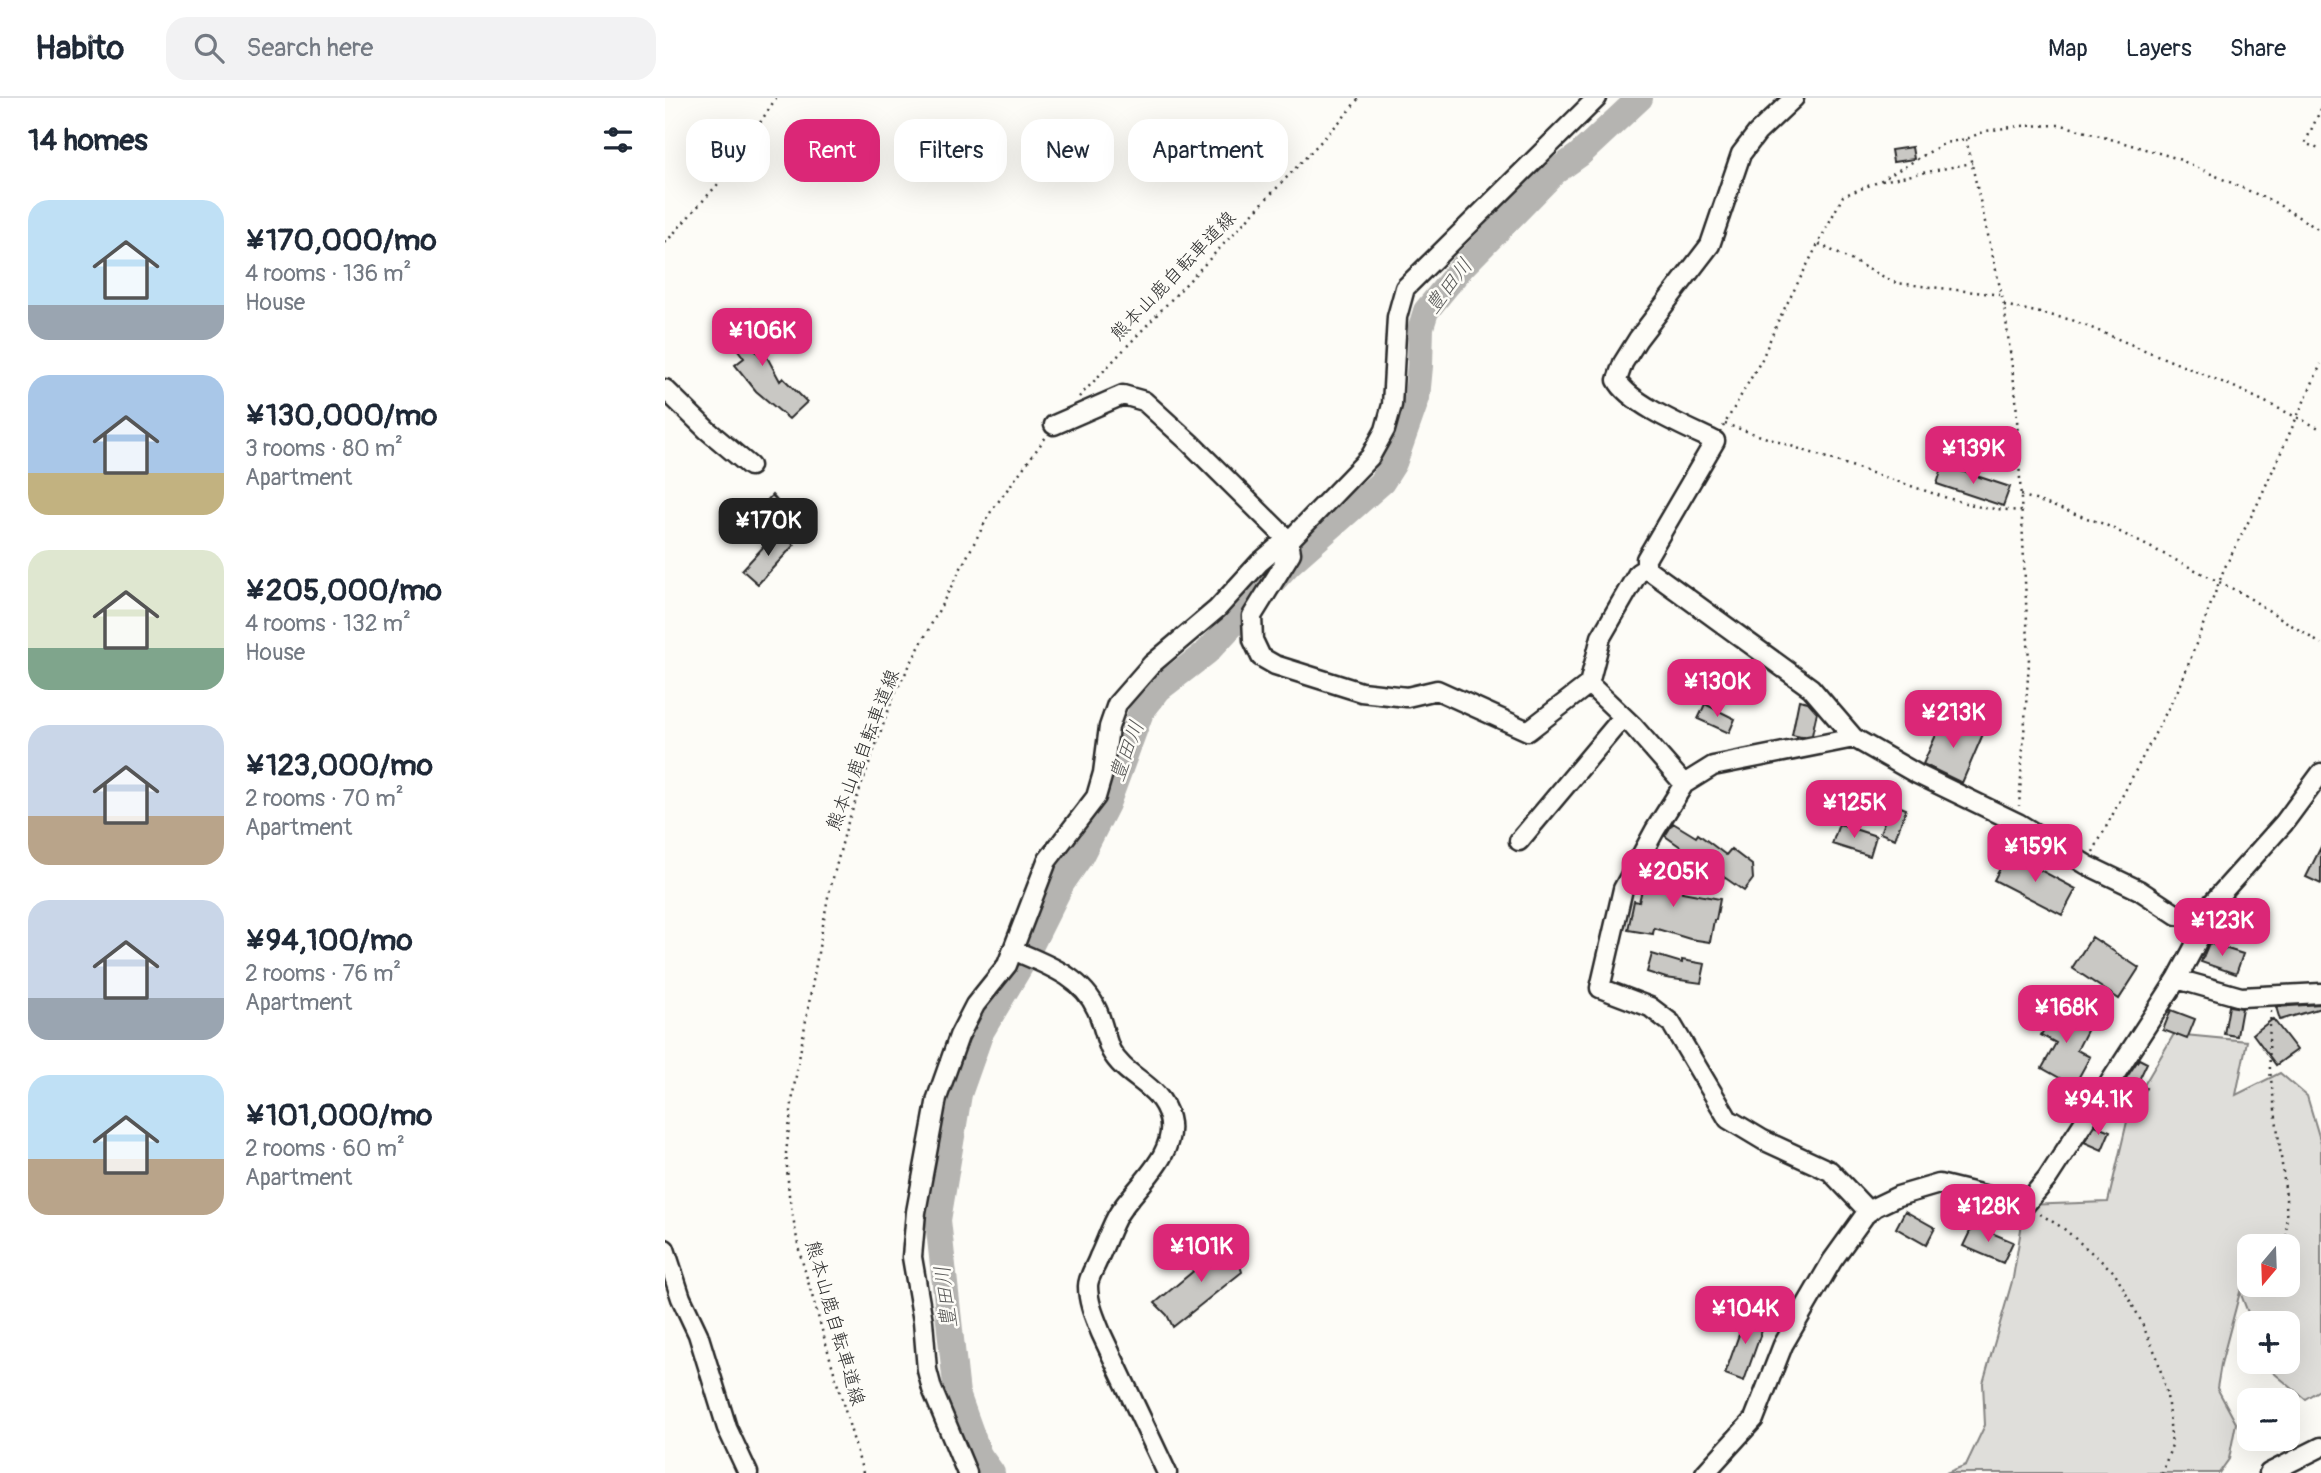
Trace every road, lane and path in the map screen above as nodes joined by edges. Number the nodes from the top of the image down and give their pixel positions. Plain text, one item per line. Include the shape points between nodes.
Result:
1 (776, 98) edge
2 (1359, 98) edge
3 (1597, 98) edge
4 (1794, 98) edge
5 (2321, 109) edge
6 (1966, 139) junction
7 (2321, 149) edge
8 (1972, 163) junction
9 (1878, 182) junction
10 (2321, 231) edge
11 (665, 243) edge
12 (1818, 243) junction
13 (2001, 295) junction
14 (2004, 306) junction
15 (2321, 364) edge
16 (665, 389) edge
17 (1079, 397) dead end
18 (2297, 418) junction
19 (1054, 425) joint
20 (2321, 429) edge
21 (750, 466) dead end
22 (2021, 495) junction
23 (2021, 512) junction
24 (1289, 541) junction
25 (1646, 568) junction
26 (2219, 582) junction
27 (2321, 644) edge
28 (1589, 684) junction
29 (1623, 717) junction
30 (1854, 738) junction
31 (2321, 773) edge
32 (1684, 784) junction
33 (2018, 823) junction
34 (1519, 841) dead end
35 (2087, 865) junction
36 (2200, 914) junction
37 (1013, 950) junction
38 (2177, 979) junction
39 (2321, 993) edge
40 (2273, 997) junction
41 (2025, 1205) junction
42 (1869, 1212) junction
43 (2287, 1234) edge
44 (665, 1250) edge
45 (2321, 1447) edge
46 (748, 1473) edge
47 (863, 1473) edge
48 (967, 1473) edge
49 (1167, 1473) edge
50 (1705, 1473) edge
51 (2162, 1473) edge
52 (2269, 1473) edge

1 - 11 path via 727,174
2 - 17 path, 熊本山鹿自転車道線
3 - 24 street via 1405,288 1397,317 1392,405 1385,430 1370,457
4 - 25 street via 1741,154 1710,245 1638,339 1617,380 1635,399 1715,441 1646,559
5 - 7 path via 2305,143
6 - 8 path
6 - 9 path via 1945,143
6 - 10 path via 2018,126 2063,125 2196,166 2276,203
8 - 9 path
8 - 13 path
9 - 12 path via 1843,196
12 - 13 path via 1896,283
12 - 23 path via 1725,424 1947,498
13 - 14 path
14 - 18 path via 2072,320
14 - 22 path via 2016,398
15 - 18 path
16 - 21 street
18 - 20 path
18 - 26 path
19 - 24 street via 1123,395 1144,401
19 - 47 path, 熊本山鹿自転車道線 via 990,513 894,695 847,825 828,897 786,1153 799,1250
22 - 23 path
22 - 26 path via 2104,524
23 - 33 path via 2029,662
24 - 28 street via 1291,553 1252,616 1253,640 1261,657 1275,665 1361,692 1406,697 1437,690 1528,731
24 - 37 street via 1259,563 1217,609 1152,664 1117,704 1096,797 1047,861
25 - 28 street via 1638,573 1601,638
25 - 30 street via 1811,688
26 - 27 path
26 - 35 path via 2181,684
28 - 29 street
29 - 32 street
29 - 34 street
30 - 32 street via 1713,766
30 - 33 street
31 - 36 street via 2248,865
32 - 42 street via 1623,889 1600,988 1650,1007 1671,1023 1728,1119 1831,1171
33 - 35 street
35 - 36 street via 2177,915
36 - 38 street via 2198,940
37 - 48 street via 959,1036 937,1098 912,1257 927,1370
37 - 49 street via 1083,987 1097,1009 1112,1052 1164,1102 1170,1121 1171,1138 1118,1214 1088,1285 1101,1333
38 - 40 street via 2241,997
38 - 41 street via 2047,1179
39 - 40 street
40 - 43 path via 2270,1071
41 - 42 street via 1939,1184 1898,1196
41 - 51 path via 2063,1228 2114,1272 2139,1317 2167,1395 2172,1445
42 - 50 street via 1832,1261 1783,1345 1754,1419
44 - 46 street via 698,1334 727,1428
45 - 52 street

